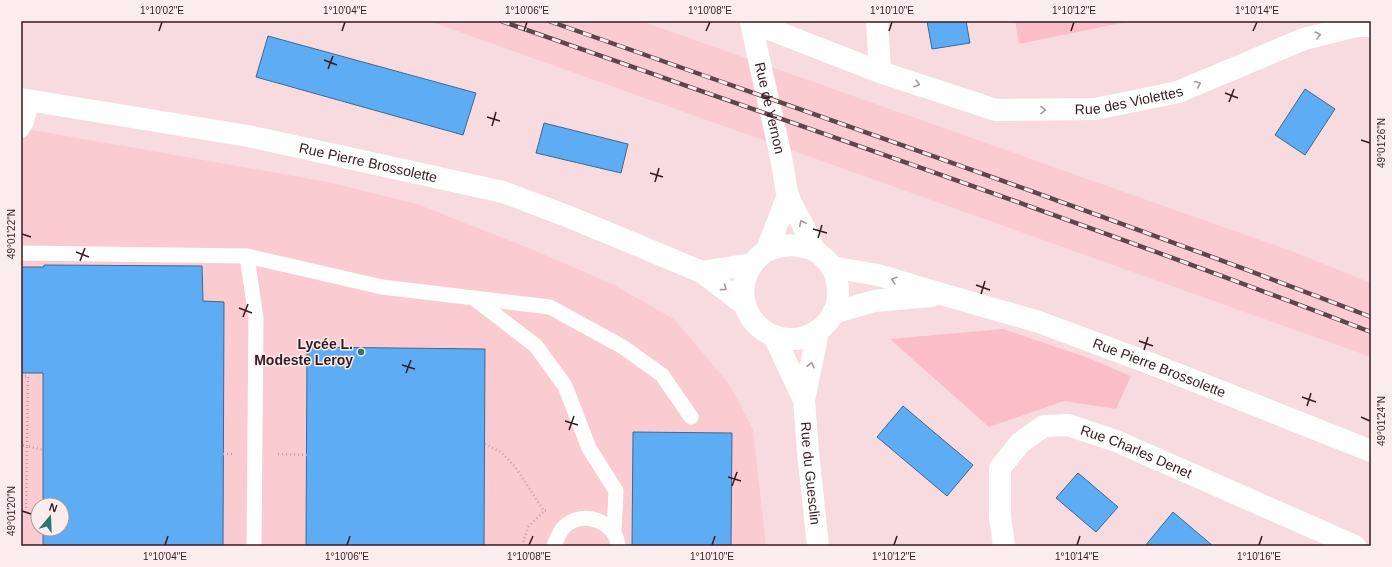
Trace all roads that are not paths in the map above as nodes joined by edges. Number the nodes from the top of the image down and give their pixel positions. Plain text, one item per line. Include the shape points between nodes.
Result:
1 (877, 21) edge
2 (750, 22) edge
3 (1371, 26) edge
4 (880, 72) junction
5 (26, 100) edge
6 (21, 131) edge
7 (788, 195) junction
8 (816, 251) junction
9 (21, 253) edge
10 (247, 256) junction
11 (760, 257) junction
12 (832, 267) junction
13 (702, 272) junction
14 (945, 295) junction
15 (475, 298) junction
16 (745, 305) junction
17 (834, 313) junction
18 (818, 331) junction
19 (774, 336) junction
20 (804, 400) junction
21 (691, 417) dead end
22 (1371, 451) edge
23 (616, 539) edge
24 (254, 546) edge
25 (554, 546) edge
26 (818, 546) edge
27 (1004, 546) edge
28 (1355, 546) edge

1 - 4 main road
2 - 4 main road, Rue des Violettes
2 - 7 main road, Rue de Vernon
4 -> 3 main road, Rue des Violettes via 996,110 1095,109 1178,92 1304,39 1356,26
5 - 6 lane via 26,123
5 - 13 main road, Rue Pierre Brossolette via 248,136 503,192
8 -> 7 main road, Rue de Vernon
7 - 11 main road
8 - 11 main road via 792,244 779,246
8 - 12 main road
9 - 10 lane
10 - 15 lane via 382,287
10 - 24 lane via 256,318
11 - 13 main road
11 - 16 main road via 747,273 743,294
14 -> 12 main road, Rue Pierre Brossolette via 878,275
12 - 17 main road via 839,295
13 -> 16 main road, Rue Pierre Brossolette
14 - 17 main road, Rue Pierre Brossolette via 874,300
14 - 22 main road, Rue Pierre Brossolette via 1039,322
15 - 21 lane via 550,308 623,347 662,375
15 - 23 lane via 536,346 564,386 589,448 616,491
16 - 19 main road via 751,318 761,329
17 - 18 main road
18 - 19 main road via 797,339
20 -> 18 main road
19 - 20 main road
20 - 26 main road, Rue du Guesclin
23 - 25 lane via 606,524 596,519 585,518 574,520 564,526
27 - 28 main road, Rue Charles Denet via 1000,516 1000,468 1020,443 1044,426 1068,425 1116,441

